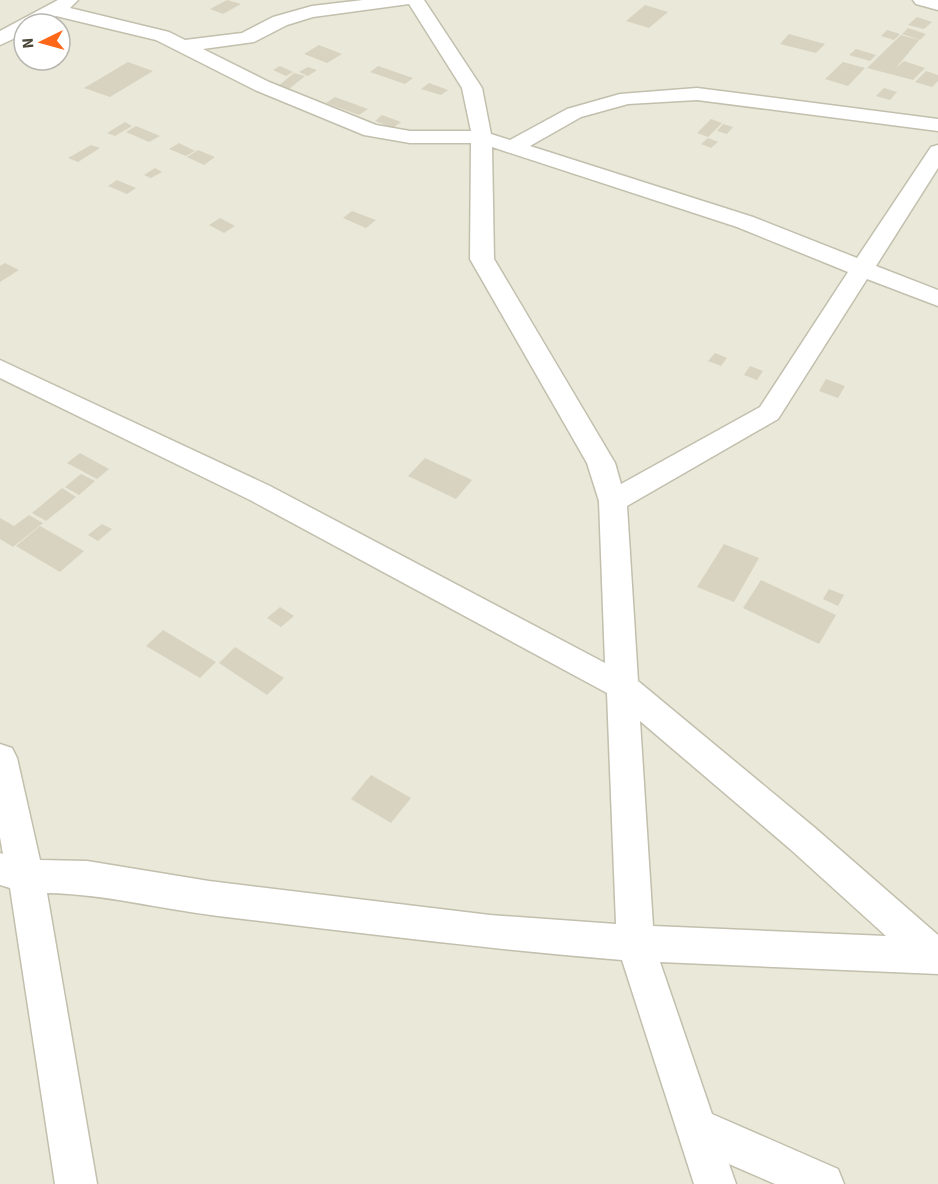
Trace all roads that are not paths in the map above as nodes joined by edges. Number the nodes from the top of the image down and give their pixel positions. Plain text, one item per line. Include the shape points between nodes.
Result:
1 (73, 0) edge
2 (405, 0) edge
3 (414, 0) edge
4 (922, 0) edge
5 (938, 5) edge
6 (54, 10) junction
7 (50, 12) edge
8 (182, 46) junction
9 (938, 125) edge
10 (481, 137) junction
11 (512, 147) junction
12 (938, 151) edge
13 (863, 270) junction
14 (938, 299) edge
15 (0, 368) edge
16 (613, 501) junction
17 (621, 686) junction
18 (0, 758) edge
19 (13, 872) edge
20 (635, 944) junction
21 (937, 956) edge
22 (696, 1128) junction
23 (76, 1184) edge
24 (715, 1184) edge
25 (823, 1184) edge

1 - 6 street
2 - 8 street via 312,12 280,21 247,39
3 - 10 street via 472,88
4 - 5 street
6 - 7 street
6 - 8 street via 138,28
8 - 10 street via 262,86 371,131 410,137
9 - 11 street via 697,94 638,97 574,113
10 - 11 street
10 - 16 street via 482,259 602,463
11 - 13 street via 745,222
12 - 13 street
13 - 14 street
13 - 16 street via 769,413
15 - 17 street via 260,493
16 - 17 street
17 - 20 street
17 - 21 street
18 - 19 street
19 - 20 street via 87,877 348,917
19 - 23 street
20 - 21 street
20 - 22 street
22 - 24 street
22 - 25 street

